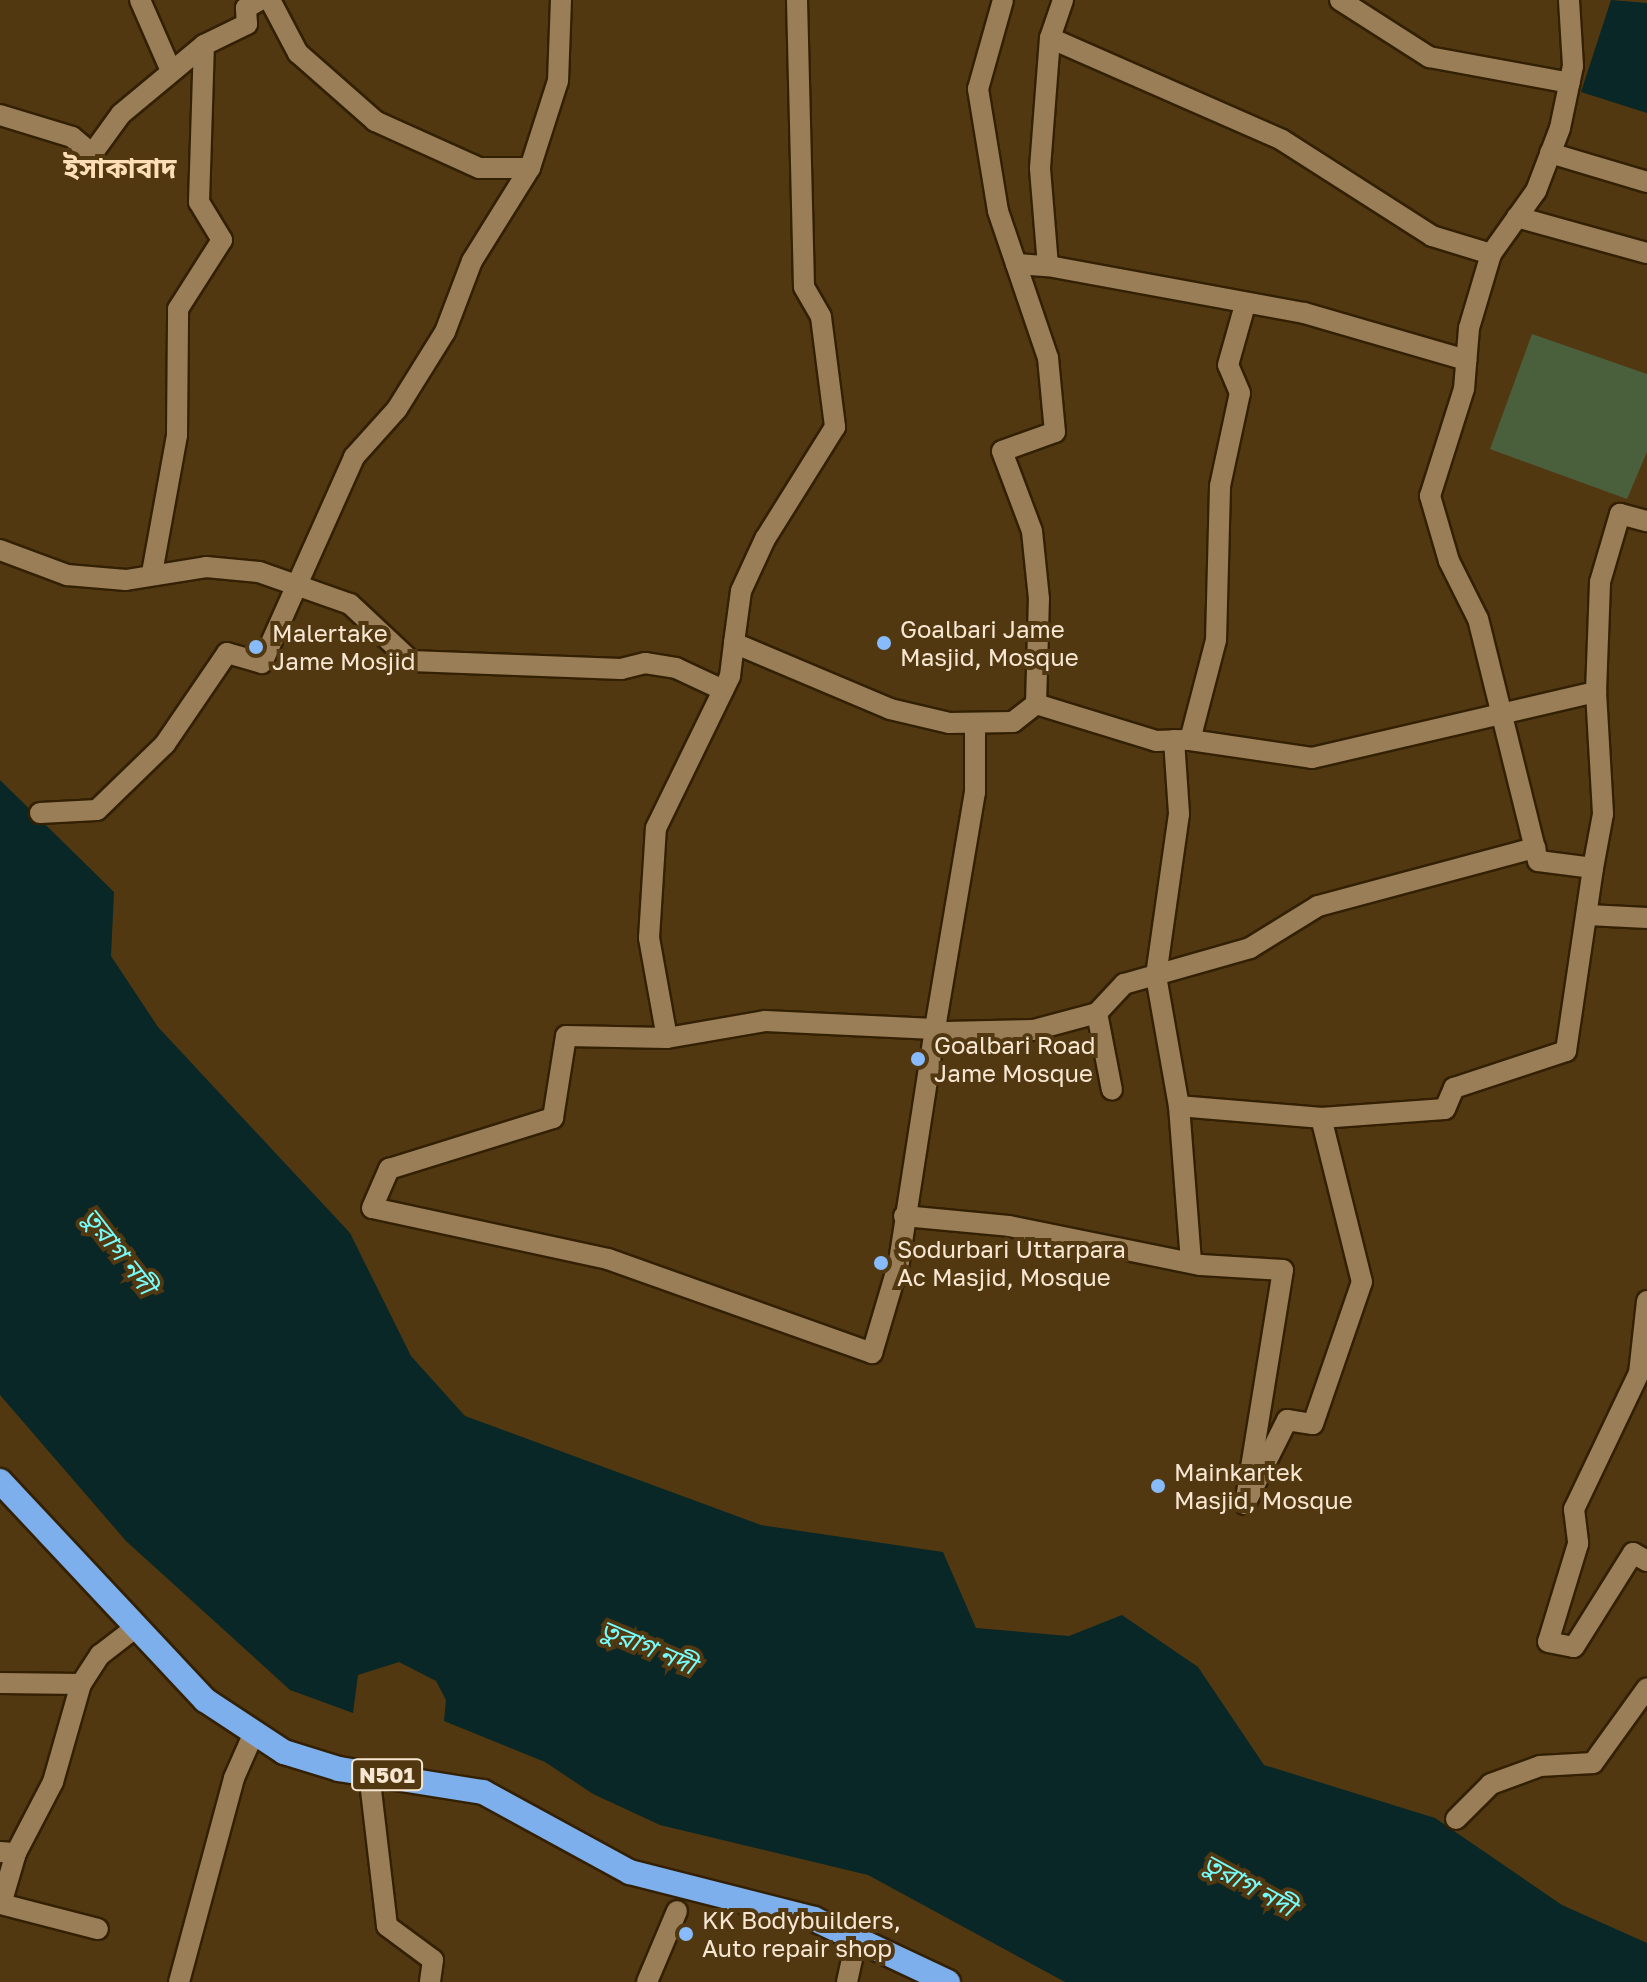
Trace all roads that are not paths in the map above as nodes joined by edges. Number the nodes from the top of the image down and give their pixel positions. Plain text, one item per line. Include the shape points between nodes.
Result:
1 (140, 0) edge
2 (260, 0) edge
3 (270, 0) edge
4 (561, 0) edge
5 (797, 0) edge
6 (1003, 0) edge
7 (1063, 0) edge
8 (1340, 0) edge
9 (1569, 0) edge
10 (1050, 38) junction
11 (204, 45) junction
12 (171, 71) junction
13 (1570, 83) junction
14 (0, 115) edge
15 (1550, 153) junction
16 (530, 168) junction
17 (1647, 182) edge
18 (1517, 217) junction
19 (1647, 253) edge
20 (1491, 254) junction
21 (1016, 264) junction
22 (1048, 266) junction
23 (1245, 305) junction
24 (1466, 360) junction
25 (1647, 521) edge
26 (0, 550) edge
27 (152, 573) junction
28 (295, 587) junction
29 (734, 643) junction
30 (723, 690) junction
31 (1596, 692) junction
32 (1036, 704) junction
33 (1498, 711) junction
34 (975, 723) junction
35 (1182, 740) junction
36 (40, 813) dead end
37 (1535, 848) junction
38 (1593, 868) junction
39 (1588, 915) junction
40 (1647, 918) edge
41 (1156, 976) junction
42 (1097, 1013) junction
43 (935, 1029) junction
44 (667, 1038) junction
45 (1112, 1090) dead end
46 (1179, 1106) junction
47 (1321, 1118) junction
48 (904, 1216) junction
49 (1191, 1263) junction
50 (1647, 1301) edge
51 (0, 1481) edge
52 (1647, 1561) edge
53 (135, 1628) junction
54 (0, 1683) edge
55 (81, 1684) junction
56 (1647, 1688) edge
57 (253, 1735) junction
58 (369, 1773) junction
59 (1456, 1819) dead end
60 (8, 1852) edge
61 (677, 1911) dead end
62 (98, 1929) dead end
63 (857, 1936) junction
64 (179, 1982) edge
65 (430, 1982) edge
66 (647, 1982) edge
67 (847, 1982) edge
68 (948, 1982) edge

1 - 12 street
2 - 11 street via 246,8 247,24
3 - 16 street via 298,53 375,121 479,168
4 - 16 street via 558,81
5 - 29 street via 804,287 821,317 835,427 765,539 741,591
6 - 21 street via 978,89 998,211
7 - 10 street
8 - 13 street via 1429,57
9 - 13 street
10 - 20 street via 1282,140 1432,236
10 - 22 street via 1040,168
11 - 12 street
11 - 27 street via 199,202 222,240 178,309 177,435
12 - 14 street via 121,114 92,154 72,137
13 - 15 street
15 - 17 street
15 - 18 street
16 - 28 street via 472,261 445,332 397,409 354,457
18 - 19 street
18 - 20 street
20 - 24 street
21 - 22 street
21 - 32 street via 1048,358 1055,432 1002,451 1032,531 1039,599
22 - 23 street
23 - 24 street via 1304,313
23 - 35 street via 1228,365 1240,393 1220,486 1216,640
24 - 33 street via 1430,496 1449,561 1478,619
25 - 31 street via 1620,514 1600,582
26 - 27 street via 67,575 126,580
27 - 28 street via 227,568
28 - 30 street via 350,604 411,661 621,669 645,663 676,668
28 - 36 street via 262,663 227,653 165,744 97,810
29 - 30 street
29 - 34 street via 890,709
30 - 44 street via 656,828 649,938
31 - 33 street
31 - 38 street via 1603,814
32 - 34 street via 1013,722
32 - 35 street
33 - 35 street via 1312,758
33 - 37 street
34 - 43 street via 975,792
35 - 41 street via 1179,814
37 - 38 street via 1538,861
37 - 41 street via 1318,906 1250,948
38 - 39 street
39 - 40 street
39 - 47 street via 1566,1051 1454,1088 1445,1109
41 - 42 street via 1124,984
41 - 46 street
42 - 43 street via 1034,1030
42 - 45 street
43 - 44 street via 765,1021
43 - 48 street
44 - 48 street via 566,1036 553,1118 389,1169 372,1208 608,1259 872,1353 899,1262
46 - 47 street
46 - 49 street
47 - 49 street via 1362,1282 1313,1424 1287,1420 1245,1504 1283,1270
48 - 49 street via 1009,1226
50 - 52 street via 1639,1373 1574,1509 1578,1544 1548,1642 1574,1647 1633,1553
51 - 53 highway, N501
53 - 55 street via 100,1655
53 - 57 highway, N501 via 205,1700
54 - 55 street
55 - 60 street via 53,1782
56 - 59 street via 1593,1763 1540,1766 1491,1784
57 - 58 highway, N501 via 308,1762
57 - 64 street via 234,1778
58 - 63 highway, N501 via 483,1792 630,1872
58 - 65 street via 387,1926 433,1960
60 - 62 street via 1,1904
61 - 66 street
63 - 67 street
63 - 68 highway, N501

